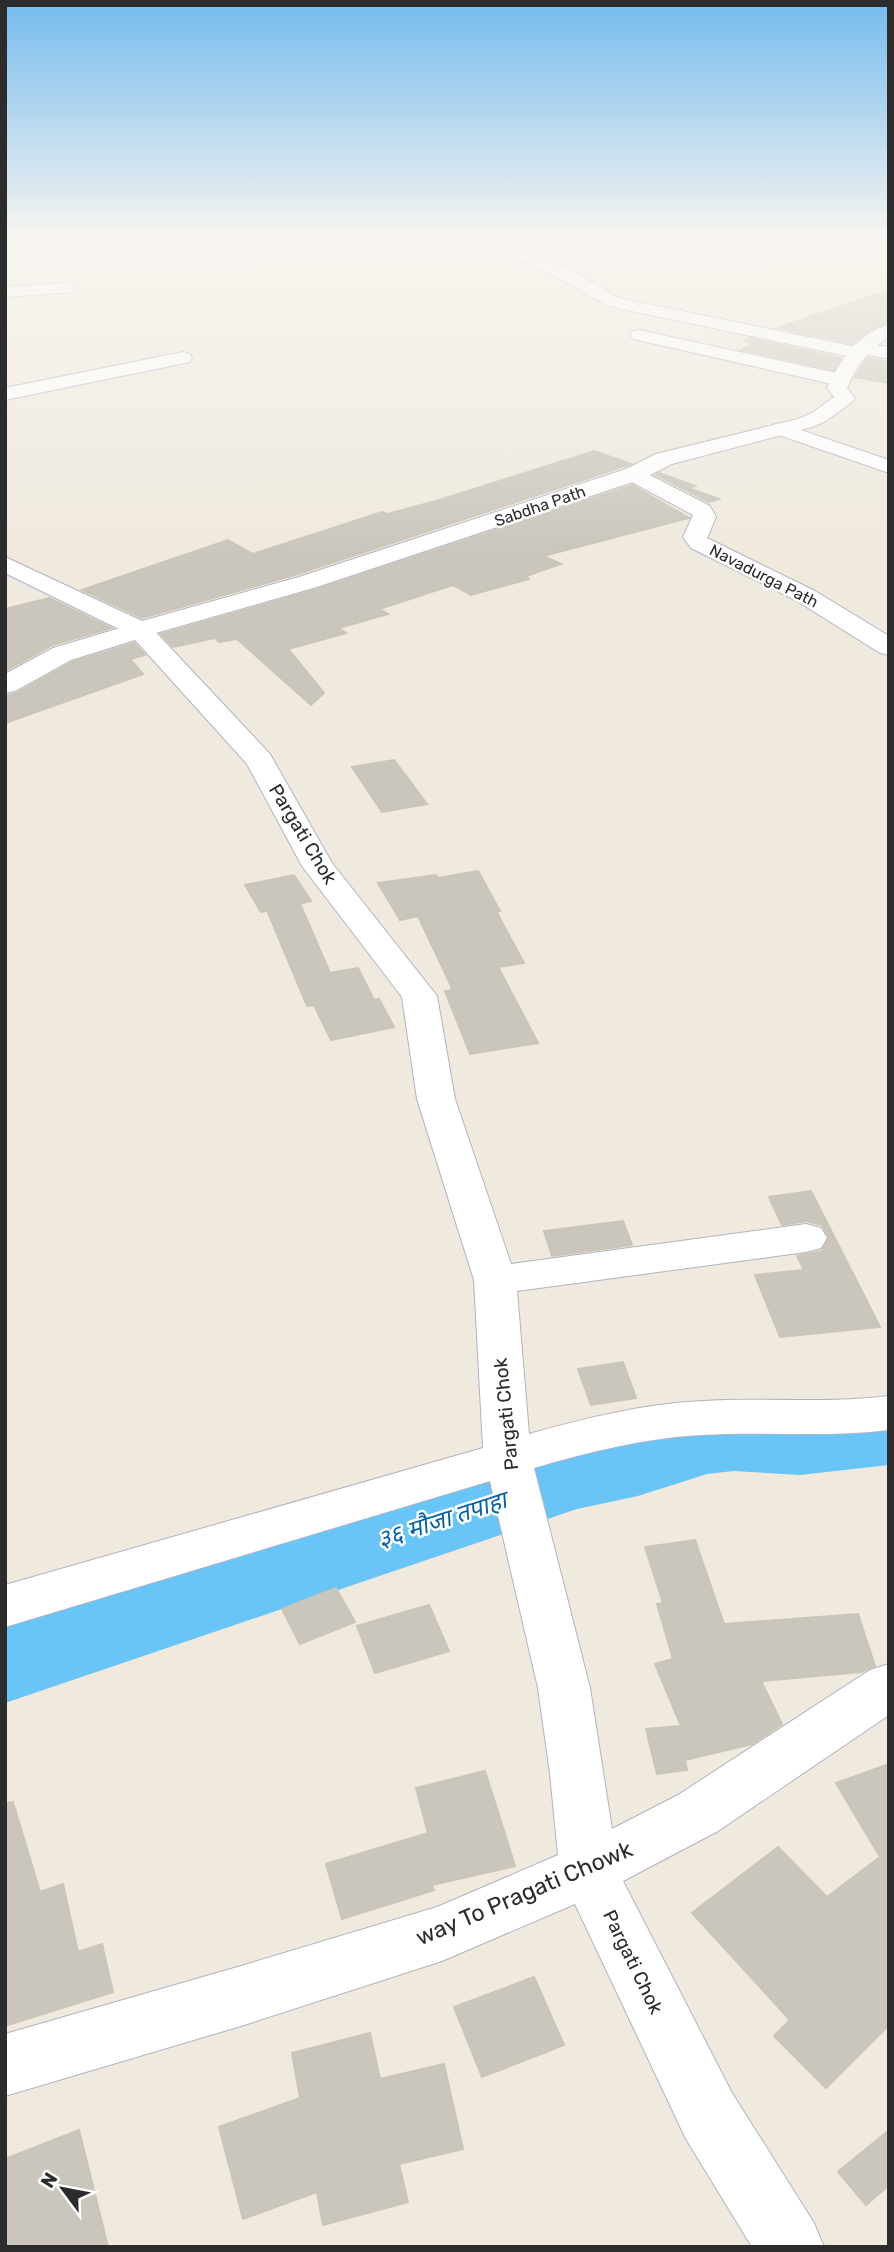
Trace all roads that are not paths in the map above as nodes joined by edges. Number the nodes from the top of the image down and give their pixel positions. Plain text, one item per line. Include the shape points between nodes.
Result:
1 (680, 344) edge
2 (828, 344) edge
3 (867, 344) edge
4 (858, 350) junction
5 (889, 353) edge
6 (183, 358) dead end
7 (841, 380) junction
8 (5, 394) edge
9 (780, 429) junction
10 (889, 467) edge
11 (634, 474) junction
12 (5, 564) edge
13 (140, 630) junction
14 (889, 648) edge
15 (5, 685) edge
16 (806, 1238) dead end
17 (495, 1280) junction
18 (889, 1413) edge
19 (514, 1483) junction
20 (5, 1605) edge
21 (889, 1686) edge
22 (588, 1870) junction
23 (5, 2064) edge
24 (790, 2247) edge

1 - 7 street
2 - 4 street
3 - 4 street, Sabdha Path
4 - 5 street
4 - 7 street, Sabdha Path
6 - 8 street
7 - 9 street, Sabdha Path via 837,388 845,398 820,416
9 - 10 street
9 - 11 street, Sabdha Path via 664,459
11 - 13 street, Sabdha Path via 308,582
11 - 14 street, Navadurga Path via 702,511 705,517 695,537 699,543 806,596
12 - 13 street
13 - 15 street, Sabdha Path via 62,654
13 - 17 street, Pargati Chok via 260,760 318,866 419,996 436,1099
16 - 17 street
17 - 19 street, Pargati Chok
18 - 19 street via 714,1417 593,1433
19 - 20 street
19 - 22 street, Pargati Chok via 564,1688
21 - 22 street, way To Pragati Chowk via 698,1813
22 - 23 street, way To Pragati Chowk via 442,1933
22 - 24 street, Pargati Chok via 709,2116

